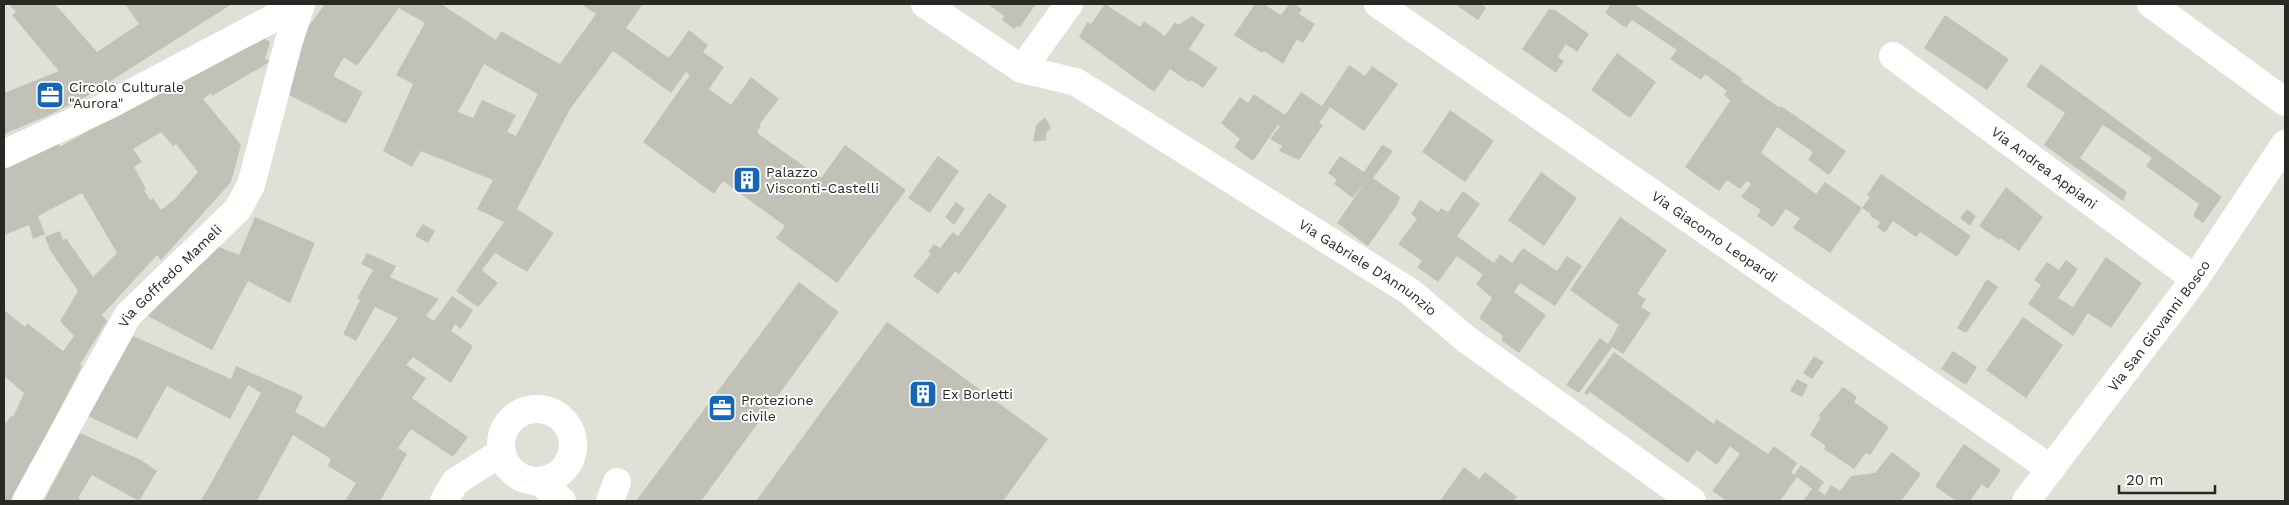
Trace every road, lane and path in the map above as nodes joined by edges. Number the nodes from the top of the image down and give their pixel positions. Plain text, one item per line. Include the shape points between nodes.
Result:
1 (301, 4) edge
2 (925, 4) edge
3 (1069, 4) edge
4 (1378, 4) edge
5 (2152, 4) edge
6 (265, 22) junction
7 (288, 44) junction
8 (1893, 56) dead end
9 (1022, 70) junction
10 (2285, 102) edge
11 (2285, 144) edge
12 (4, 154) edge
13 (2195, 279) junction
14 (502, 452) junction
15 (2051, 469) junction
16 (539, 481) junction
17 (26, 501) edge
18 (444, 501) edge
19 (562, 501) edge
20 (1692, 501) edge
21 (2026, 501) edge

1 - 6 street
1 - 7 street, Via Goffredo Mameli
2 - 9 street
3 - 9 street
4 - 15 street, Via Giacomo Leopardi
5 - 10 street
6 - 7 street via 280,26
6 - 12 street via 107,106
7 - 17 street, Via Goffredo Mameli via 251,184 238,209 128,315
8 - 13 street, Via Andrea Appiani
9 - 20 street, Via Gabriele D'Annunzio via 1076,82 1409,291 1466,339
11 - 13 street, Via San Giovanni Bosco
13 - 15 street, Via San Giovanni Bosco
14 - 16 street via 511,470 524,478
14 - 16 street via 501,440 511,420 532,410 555,413 570,430 572,453 560,472
14 - 18 street via 455,482
15 - 21 street, Via San Giovanni Bosco
16 - 19 street

